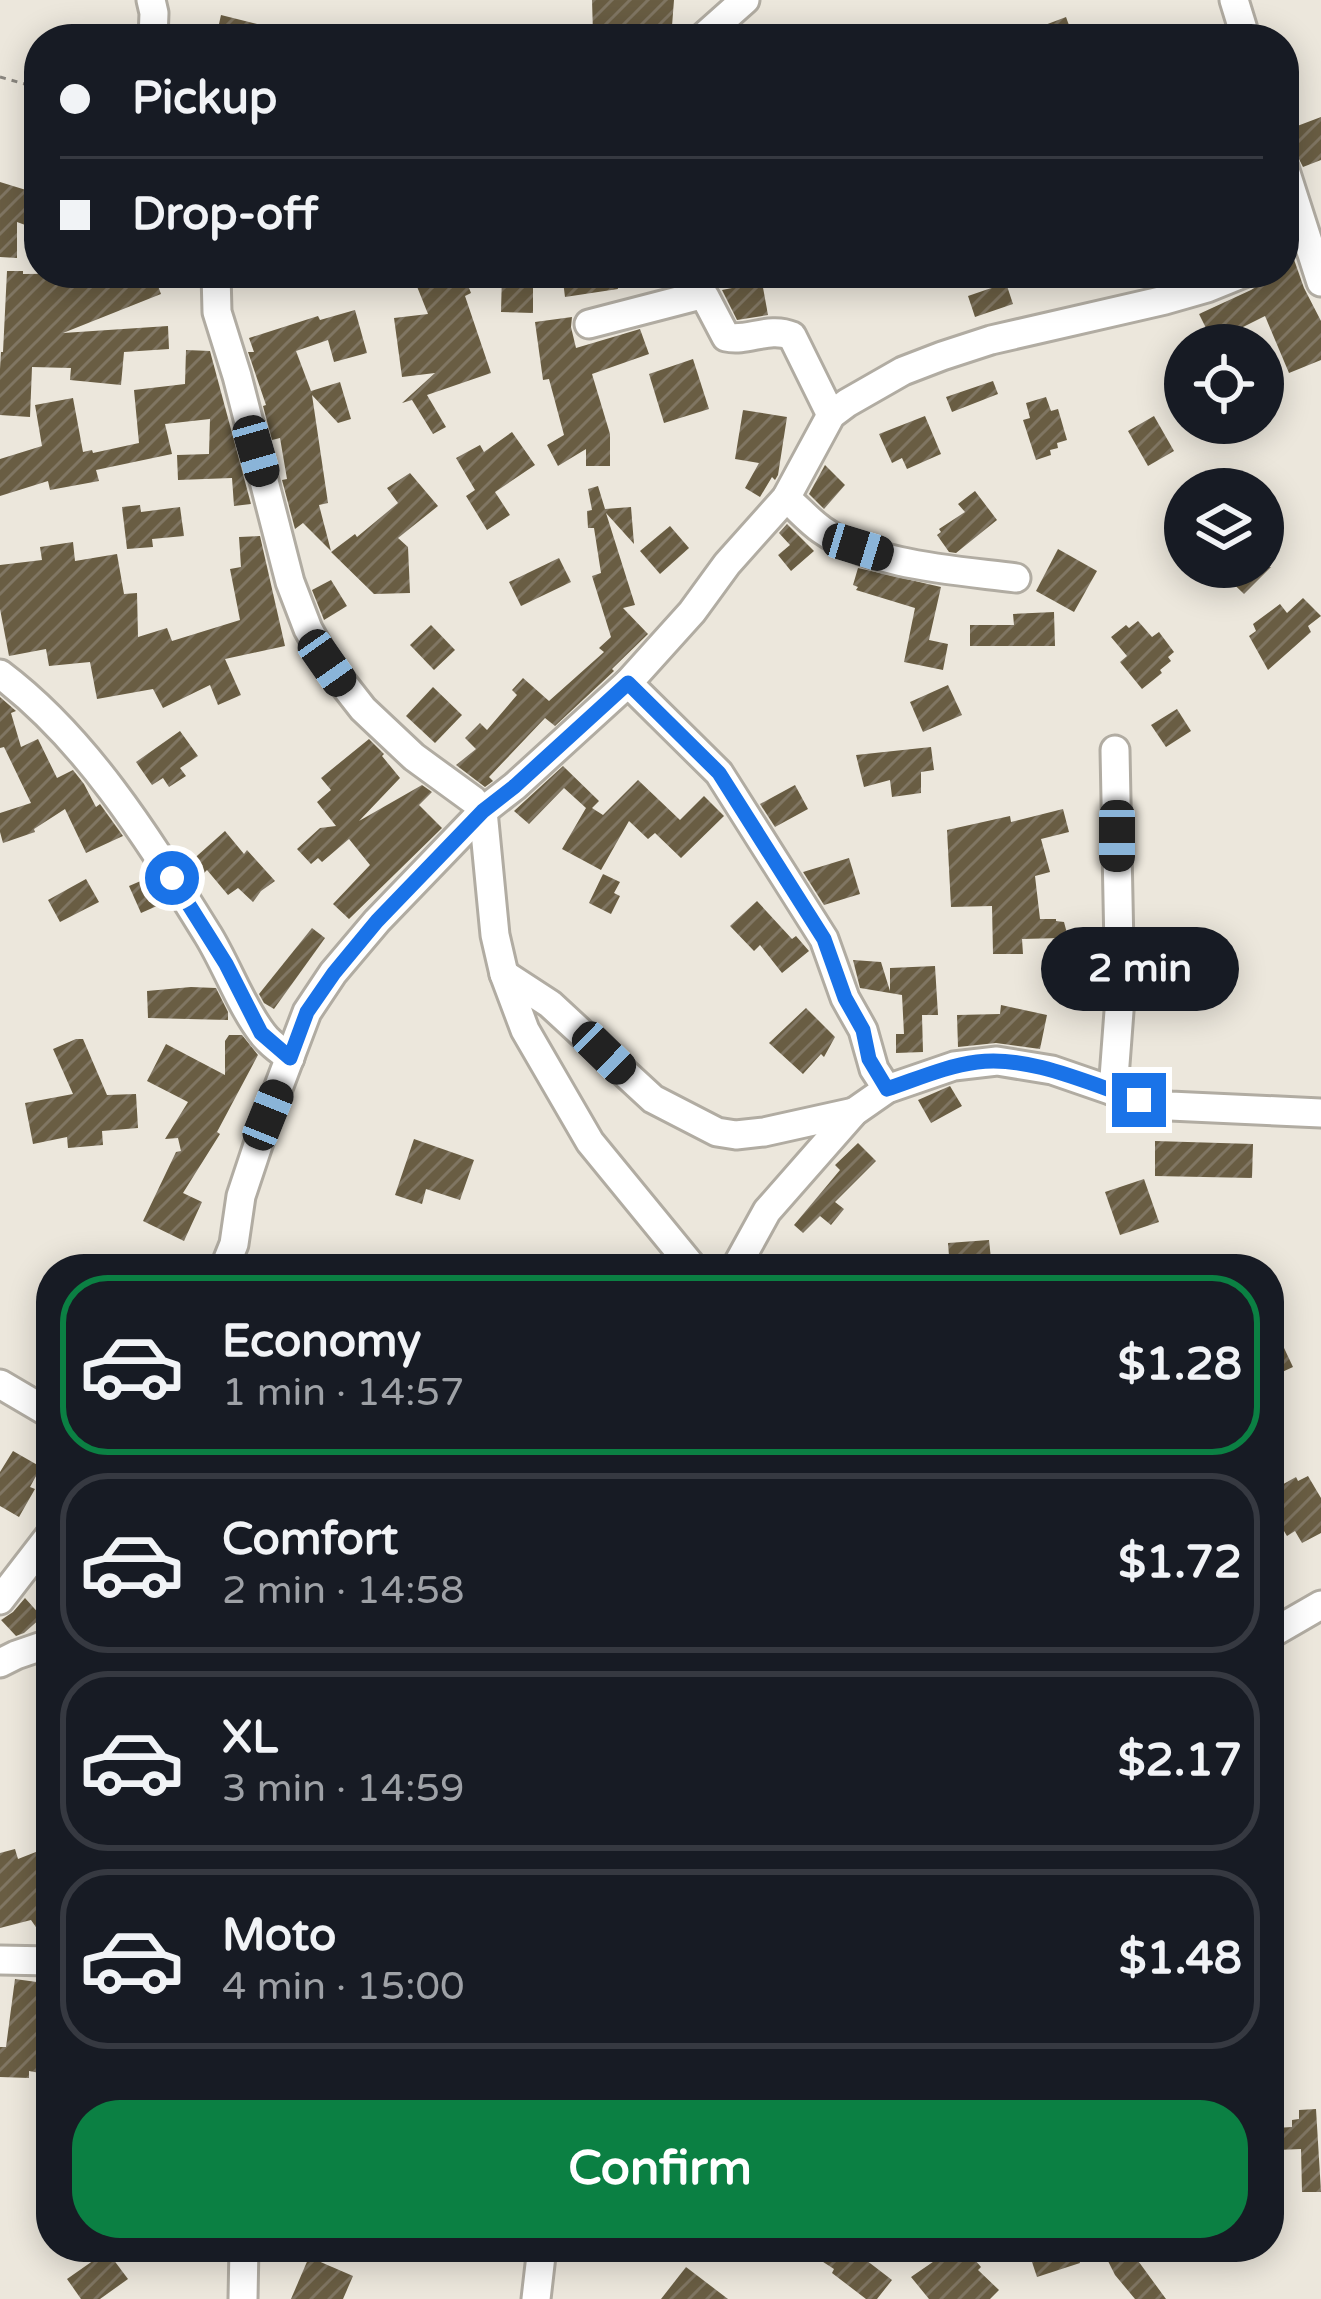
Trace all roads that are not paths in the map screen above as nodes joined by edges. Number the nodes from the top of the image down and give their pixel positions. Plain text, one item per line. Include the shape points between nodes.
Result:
1 (746, 0) edge
2 (718, 24) edge
3 (1304, 242) edge
4 (1321, 282) edge
5 (216, 288) edge
6 (701, 288) edge
7 (704, 288) edge
8 (1208, 288) edge
9 (590, 324) dead end
10 (831, 415) junction
11 (786, 498) junction
12 (1016, 578) dead end
13 (0, 674) edge
14 (628, 683) junction
15 (1115, 750) dead end
16 (483, 811) junction
17 (504, 974) junction
18 (290, 1058) junction
19 (887, 1089) junction
20 (1113, 1091) junction
21 (854, 1112) junction
22 (1321, 1113) edge
23 (230, 1254) edge
24 (682, 1254) edge
25 (743, 1254) edge
26 (0, 1384) edge
27 (36, 1405) edge
28 (36, 1553) edge
29 (0, 1600) edge
30 (1321, 1605) edge
31 (1284, 1627) edge
32 (36, 1648) edge
33 (0, 1664) edge
34 (0, 1960) edge
35 (36, 1961) edge
36 (244, 2262) edge
37 (540, 2262) edge
38 (244, 2299) edge
39 (536, 2299) edge

1 - 2 street
3 - 4 street
5 - 16 street via 308,628 363,710
6 - 9 street via 697,296
7 - 10 street via 726,338 792,336
8 - 10 street via 942,356
10 - 11 street
11 - 12 street via 858,547
11 - 14 street
13 - 18 street via 96,769 210,938 261,1033
14 - 16 street
14 - 19 street via 719,773 824,939
15 - 20 street via 1120,998
16 - 17 street
16 - 18 street via 334,973 307,1012
17 - 21 street via 550,1004 653,1099 717,1132 764,1132
17 - 24 street via 525,1030 590,1142
18 - 23 street via 241,1196
19 - 20 street via 997,1061
19 - 21 street
20 - 22 street via 1170,1106
21 - 25 street via 767,1211
26 - 27 street
28 - 29 street
30 - 31 street
32 - 33 street
34 - 35 street
36 - 38 street
37 - 39 street

